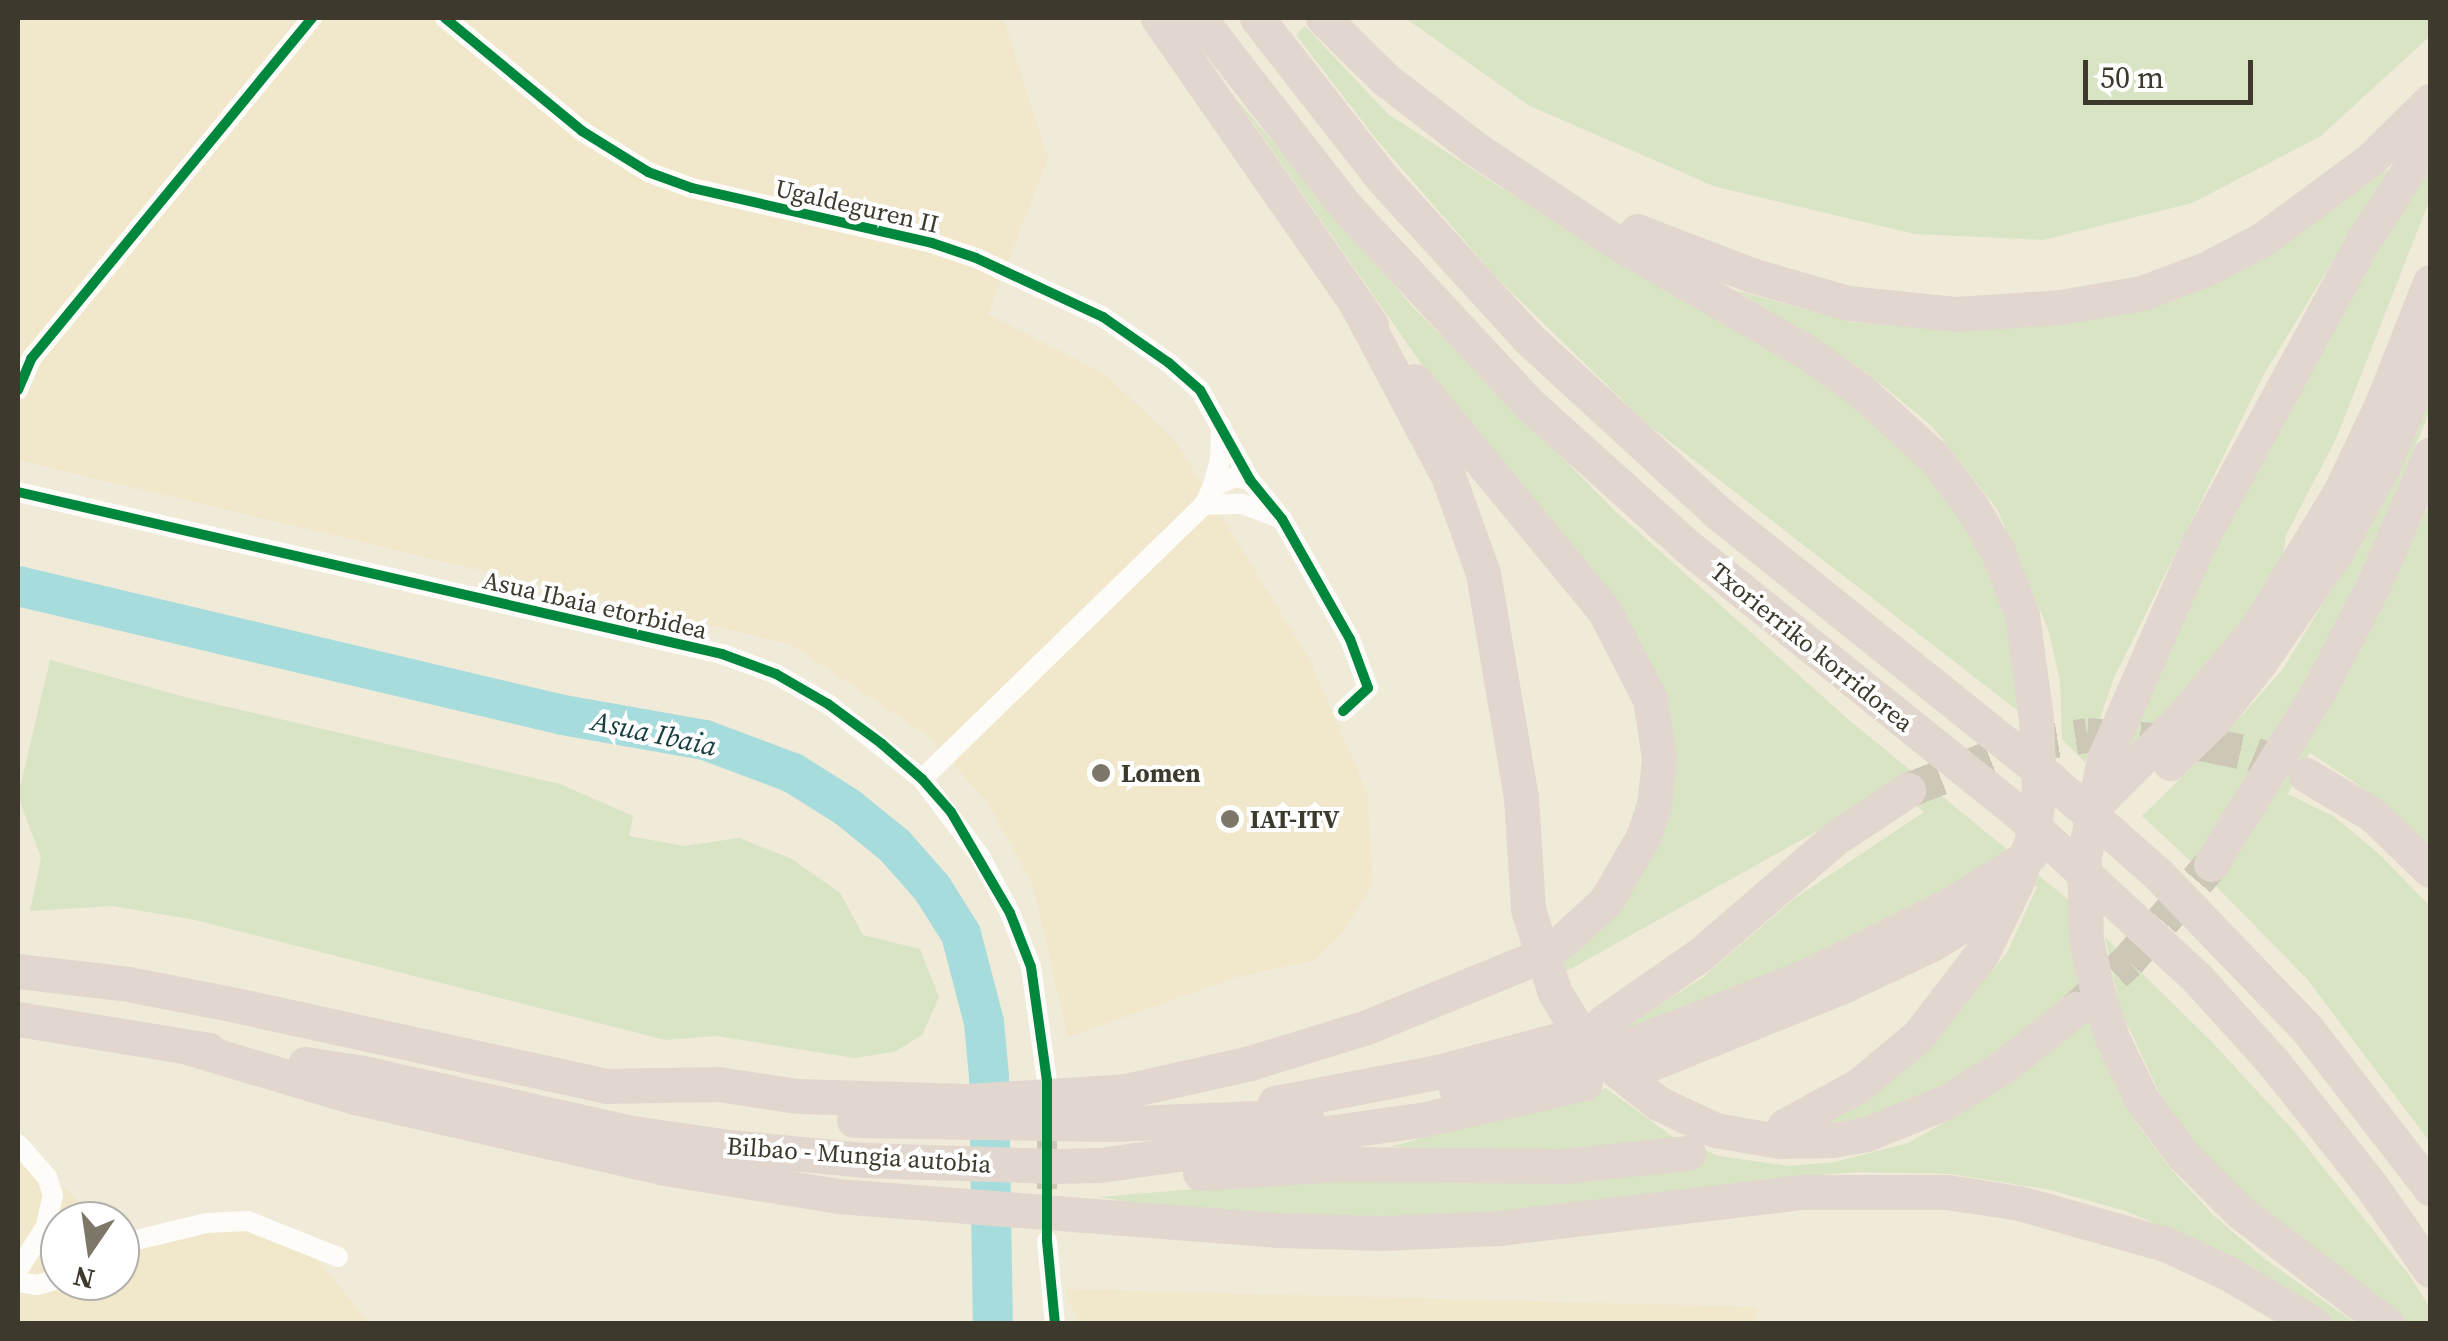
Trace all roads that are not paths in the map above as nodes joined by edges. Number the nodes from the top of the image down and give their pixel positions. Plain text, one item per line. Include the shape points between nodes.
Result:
1 (312, 18) edge
2 (445, 18) edge
3 (1158, 18) edge
4 (1200, 18) edge
5 (1257, 18) edge
6 (1322, 18) edge
7 (2430, 101) edge
8 (2430, 136) edge
9 (1476, 149) junction
10 (2430, 282) edge
11 (1358, 308) junction
12 (2430, 354) edge
13 (18, 390) edge
14 (1220, 424) junction
15 (2430, 455) edge
16 (1250, 480) junction
17 (18, 492) edge
18 (1208, 497) junction
19 (1282, 519) junction
20 (1343, 710) dead end
21 (2306, 775) tunnel mouth
22 (922, 778) junction
23 (1908, 790) tunnel mouth
24 (2212, 864) tunnel mouth
25 (2430, 870) edge
26 (1560, 942) dead end
27 (1522, 963) dead end
28 (18, 971) edge
29 (2076, 1010) tunnel mouth
30 (18, 1019) edge
31 (1624, 1045) junction
32 (187, 1047) junction
33 (1047, 1081) dead end
34 (1119, 1108) junction
35 (1784, 1126) dead end
36 (18, 1144) edge
37 (1688, 1153) dead end
38 (1100, 1165) junction
39 (2430, 1188) edge
40 (140, 1239) edge
41 (1047, 1241) tunnel mouth
42 (338, 1257) dead end
43 (18, 1270) edge
44 (2430, 1270) edge
45 (1055, 1324) edge
46 (2314, 1324) edge
47 (2387, 1324) edge

1 - 13 street via 31,359
2 - 14 street, Ugaldeguren II via 616,155 692,188 932,242 1032,281 1170,363 1200,390
3 - 11 highway
4 - 44 highway, Txorierriko korridorea via 1347,208 1495,370 1663,526 2126,907 2273,1062
5 - 39 highway, Txorierriko korridorea via 1382,178 1528,338 1681,481 2158,874 2308,1030
6 - 9 highway
7 - 9 highway via 2372,159 2262,239 2206,269 2142,293 1958,314 1848,302 1751,275 1658,242
8 - 47 highway via 2278,391 2148,655 2104,759 2084,856 2086,940 2112,1038 2142,1100 2183,1155 2239,1211
9 - 35 highway via 1616,242 1806,351 1900,421 1972,507 2022,615 2039,791 2032,840 1982,953 1918,1036 1859,1085
10 - 31 highway via 2339,494 2258,626 2180,719 2068,832 1850,956 1757,998
11 - 26 highway via 1604,610 1650,699 1659,758 1654,808 1606,900
11 - 29 highway via 1448,476 1483,573 1521,797 1528,908 1555,993 1580,1035 1632,1086 1715,1130 1806,1142 1866,1134 1946,1102
12 - 31 highway via 2382,468 2296,615 2214,720 2080,848 1930,945 1787,1012
14 - 16 street, Ugaldeguren II
14 - 18 street via 1220,460
15 - 24 highway via 2317,694
16 - 18 street via 1235,476
16 - 19 street, Ugaldeguren II
17 - 22 street, Asua Ibaia etorbidea via 722,654 828,704
18 - 19 street
18 - 22 street
19 - 20 street, Ugaldeguren II via 1350,638 1368,688
21 - 25 highway via 2373,816
22 - 33 street, Asua Ibaia etorbidea via 951,812 1010,913 1031,967
23 - 31 highway via 1834,839 1700,954
27 - 34 highway via 1367,1027
28 - 34 highway via 148,988 606,1086 718,1084 912,1112 1071,1098
30 - 32 highway, Bilbao - Mungia autobia
32 - 38 highway, Bilbao - Mungia autobia via 363,1072 644,1135 796,1156
32 - 46 highway via 355,1098 665,1168 837,1196 1277,1230 1430,1232 1802,1192 1947,1192 2038,1207 2165,1244 2228,1272
34 - 38 highway, Bilbao - Mungia autobia via 1278,1120 1573,1061 1421,1120
36 - 43 street via 53,1195 46,1226
37 - 38 highway via 1564,1166 1340,1164 1168,1176
40 - 42 street via 248,1220
41 - 45 street

